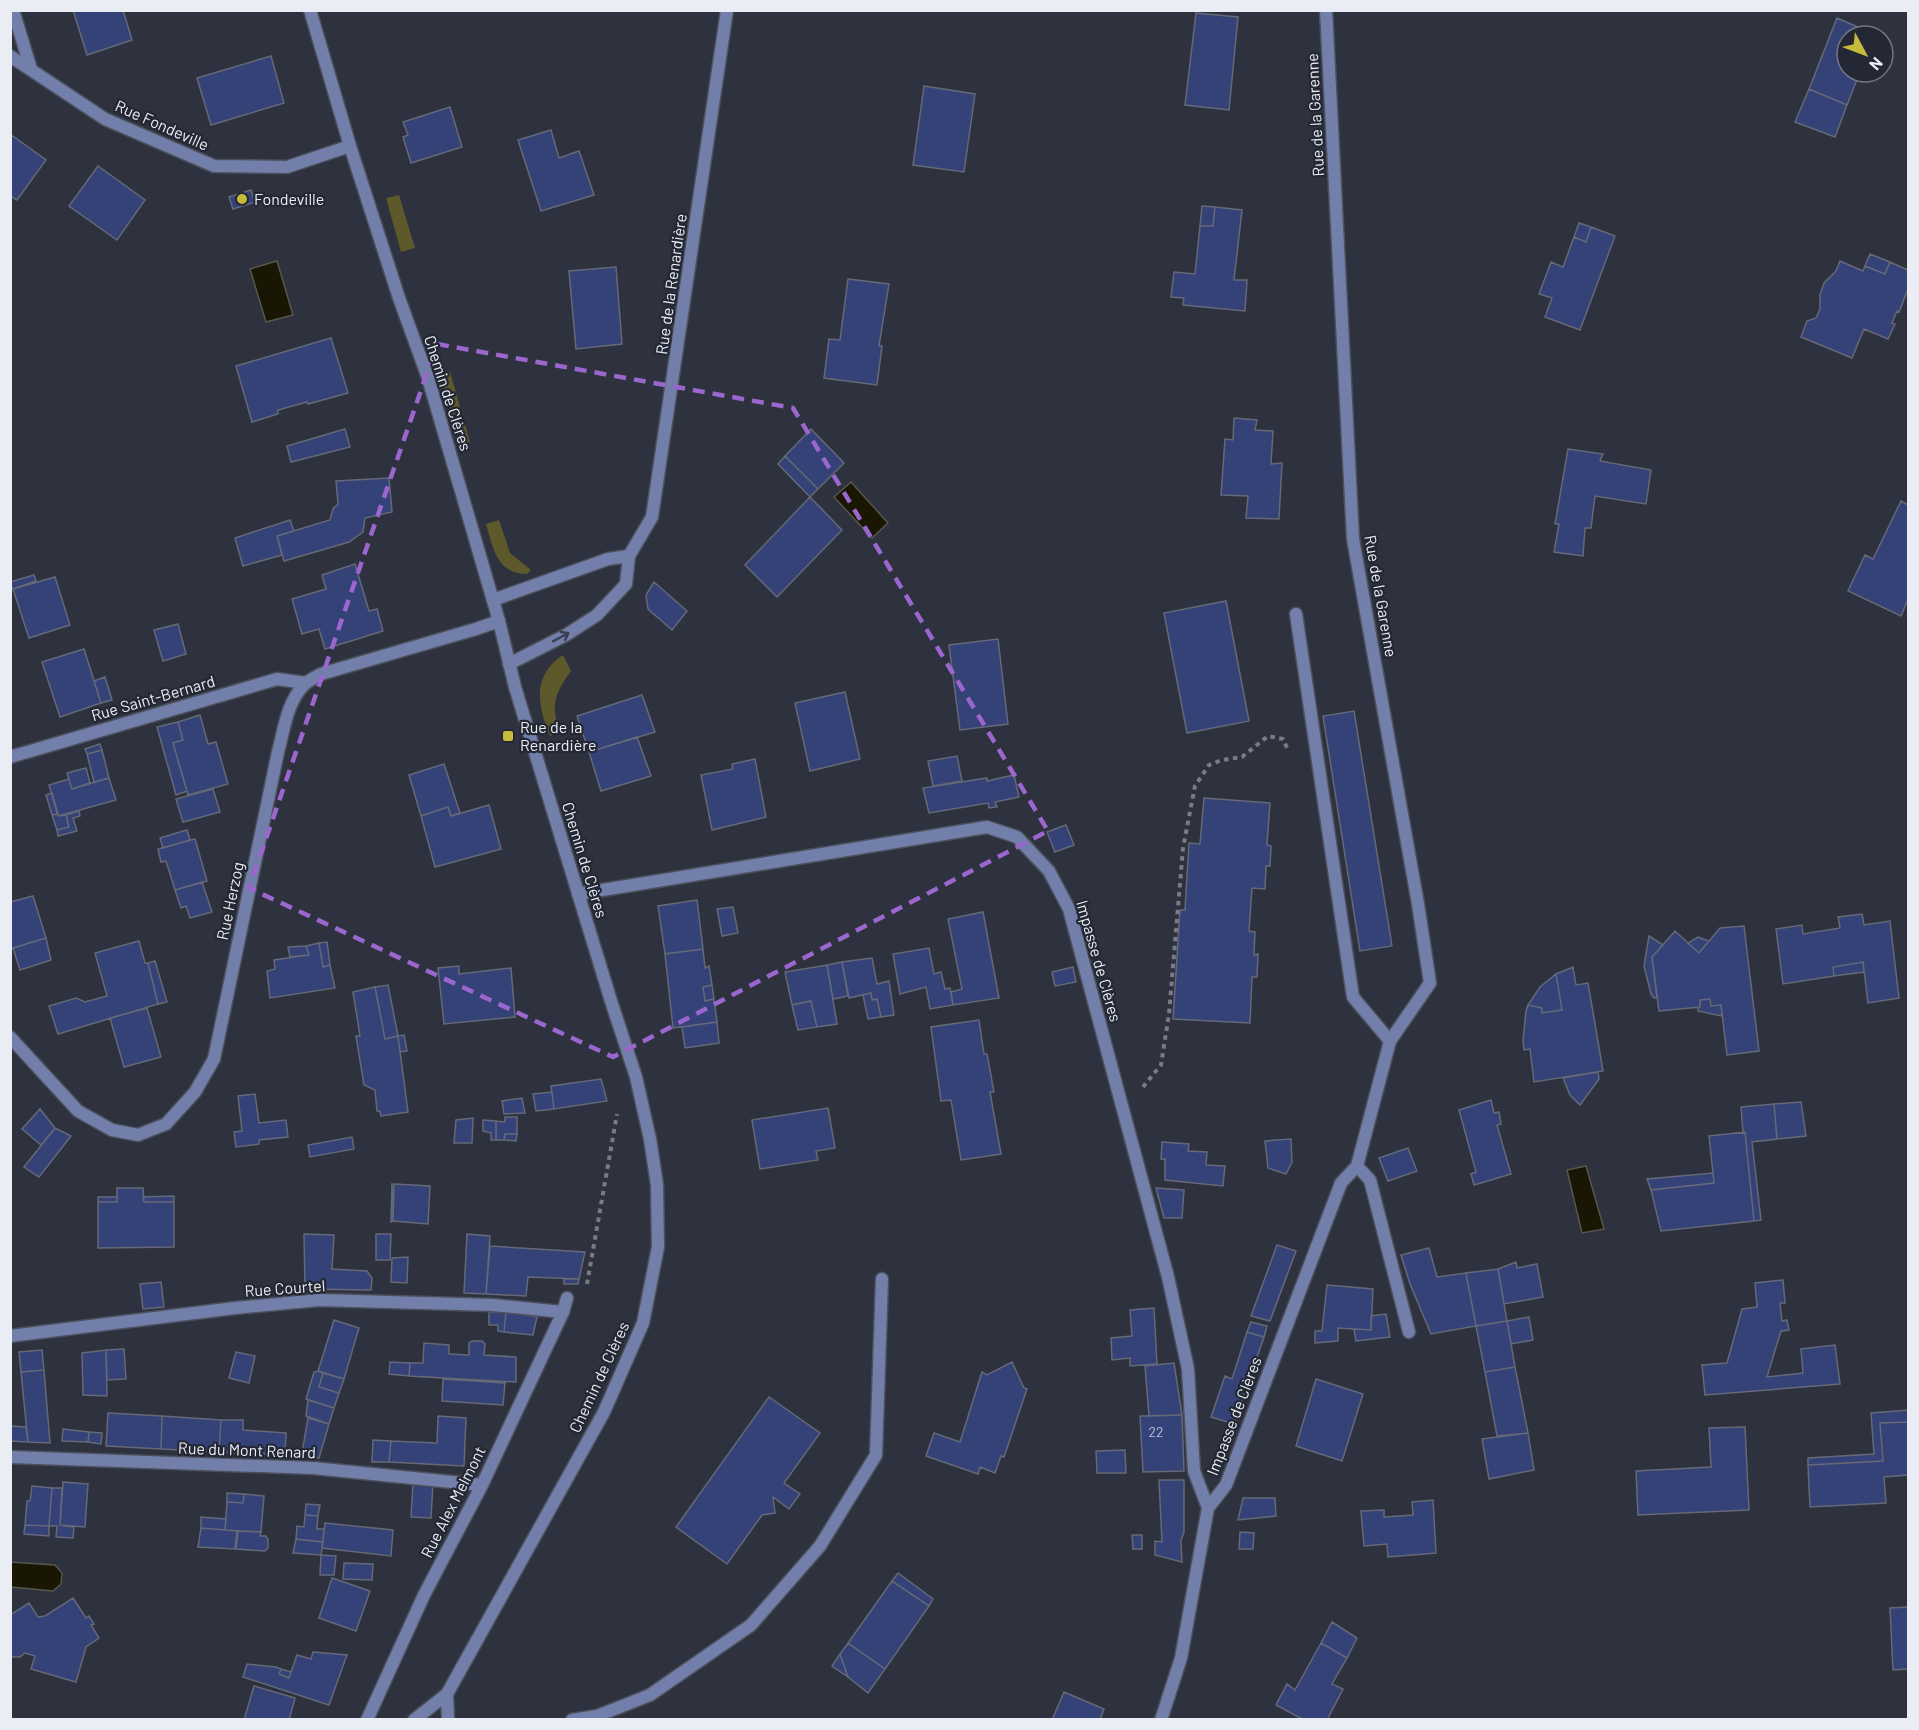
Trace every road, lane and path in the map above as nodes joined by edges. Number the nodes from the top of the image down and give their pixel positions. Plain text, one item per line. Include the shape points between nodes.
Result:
1 (13, 10) edge
2 (310, 10) edge
3 (727, 10) edge
4 (1326, 10) edge
5 (10, 56) edge
6 (31, 69) junction
7 (350, 146) junction
8 (629, 556) junction
9 (493, 600) junction
10 (1296, 614) dead end
11 (499, 621) junction
12 (509, 664) junction
13 (306, 683) junction
14 (10, 756) edge
15 (1293, 759) dead end
16 (578, 894) junction
17 (10, 1037) edge
18 (1390, 1041) junction
19 (1121, 1097) junction
20 (617, 1110) dead end
21 (1357, 1166) junction
22 (882, 1280) dead end
23 (567, 1298) joint
24 (563, 1312) junction
25 (1409, 1332) dead end
26 (10, 1336) edge
27 (10, 1457) edge
28 (482, 1485) junction
29 (1208, 1508) junction
30 (447, 1694) junction
31 (367, 1719) edge
32 (414, 1719) edge
33 (448, 1719) edge
34 (572, 1719) edge
35 (1161, 1719) edge

1 - 6 street
2 - 7 street, Chemin de Clères
3 - 8 street, Rue de la Renardière via 659,479 652,517
4 - 18 street, Rue de la Garenne via 1353,538 1430,983
5 - 6 street, Rue Fondeville
6 - 7 street, Rue Fondeville via 105,119 214,166 288,167
7 - 9 street, Chemin de Clères via 428,378
8 - 9 street via 608,559
12 -> 8 street, Rue de la Renardière via 597,615 626,584
9 - 11 street, Chemin de Clères
10 - 18 street via 1353,997
11 - 12 street, Chemin de Clères
11 - 13 street via 321,674
12 - 16 street, Chemin de Clères
13 - 14 street, Rue Saint-Bernard via 276,679
13 - 17 street, Rue Herzog via 288,712 214,1059 195,1092 166,1124 138,1136 112,1130 78,1111
15 - 19 path via 1283,739 1268,736 1242,757 1209,765 1195,786 1176,913 1161,1065 1143,1088
16 - 19 street, Impasse de Clères via 987,827 1017,837 1049,871 1069,909
16 - 30 street, Chemin de Clères via 636,1077 657,1185 658,1247 643,1323 604,1412
18 - 21 street, Rue de la Garenne
19 - 29 street, Impasse de Clères via 1188,1369 1194,1472
20 - 23 path via 584,1301
21 - 25 street via 1370,1180
21 - 29 street, Impasse de Clères via 1341,1183 1226,1485
22 - 34 street via 876,1455 820,1546 751,1625 650,1695 597,1716
23 - 24 street, Rue Alex Melmont
24 - 26 street, Rue Courtel via 492,1305 319,1300
24 - 28 street, Rue Alex Melmont
27 - 28 street, Rue du Mont Renard via 313,1468
28 - 31 street, Rue Alex Melmont via 424,1595
29 - 35 street, Impasse de Clères via 1181,1658
30 - 32 street, Chemin de Clères
30 - 33 street

